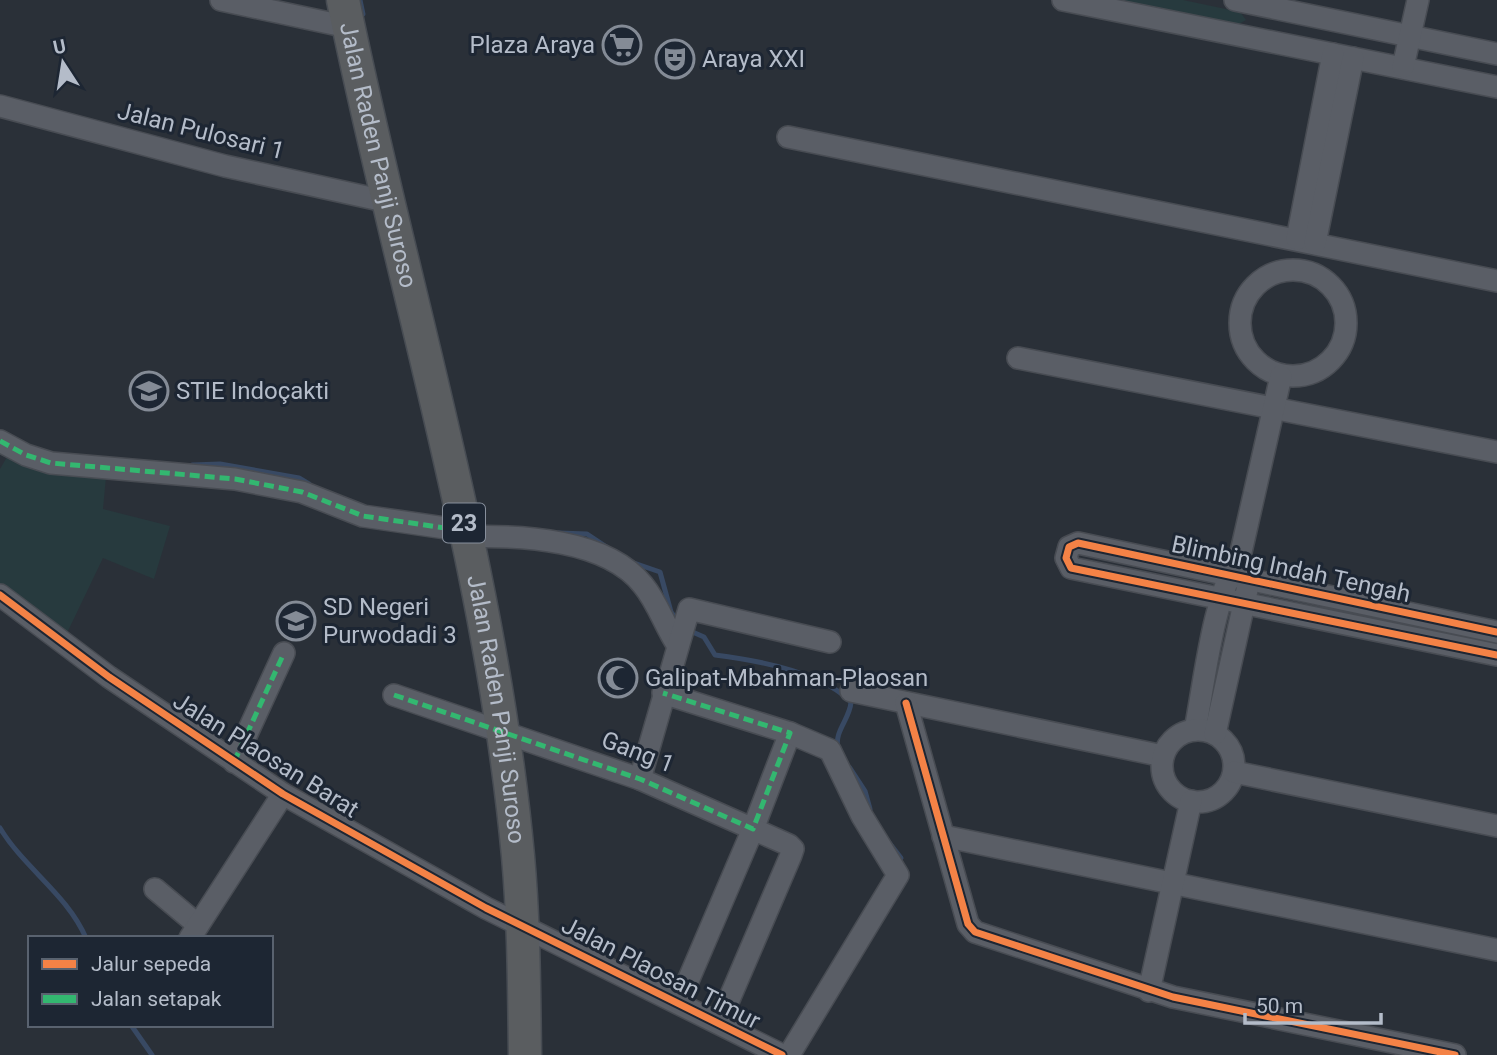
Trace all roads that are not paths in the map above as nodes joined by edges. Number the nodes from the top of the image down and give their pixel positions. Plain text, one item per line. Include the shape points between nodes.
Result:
1 (221, 0) edge
2 (1063, 0) edge
3 (1235, 0) edge
4 (1418, 0) edge
5 (1271, 7) junction
6 (346, 14) edge
7 (1409, 36) junction
8 (1262, 41) junction
9 (1497, 54) edge
10 (1343, 56) junction
11 (1403, 68) junction
12 (1497, 87) edge
13 (0, 106) edge
14 (788, 137) dead end
15 (389, 202) junction
16 (1306, 241) junction
17 (1301, 270) junction
18 (1497, 281) edge
19 (1018, 358) dead end
20 (1281, 376) junction
21 (1272, 409) junction
22 (0, 441) edge
23 (1497, 452) edge
24 (466, 534) junction
25 (1241, 552) junction
26 (1227, 575) junction
27 (1250, 580) junction
28 (0, 595) edge
29 (1221, 599) junction
30 (1243, 603) junction
31 (1497, 632) edge
32 (680, 634) junction
33 (830, 642) dead end
34 (284, 653) dead end
35 (1497, 655) edge
36 (851, 691) dead end
37 (663, 693) junction
38 (394, 695) dead end
39 (906, 703) junction
40 (501, 732) junction
41 (1205, 732) junction
42 (790, 733) junction
43 (1163, 756) junction
44 (234, 762) junction
45 (1234, 772) junction
46 (640, 779) junction
47 (283, 794) junction
48 (1191, 801) junction
49 (1497, 826) edge
50 (753, 829) junction
51 (943, 836) junction
52 (1174, 883) junction
53 (155, 889) dead end
54 (523, 927) junction
55 (194, 931) edge
56 (1497, 950) edge
57 (1149, 991) junction
58 (679, 1002) junction
59 (719, 1023) junction
60 (525, 1055) edge
61 (782, 1055) edge
62 (789, 1055) edge
63 (1455, 1055) edge

1 - 6 street
2 - 8 street
3 - 5 street
4 - 7 street
5 - 7 street
5 - 8 street
6 - 15 highway, Jalan Raden Panji Suroso / 23
7 - 9 street
7 - 11 street
8 - 10 street
10 - 11 street
10 - 16 street
11 - 12 street
13 - 15 street, Jalan Pulosari 1 via 225,166
14 - 16 street
15 - 24 highway, Jalan Raden Panji Suroso / 23
16 - 17 street
16 - 18 street
17 - 20 street via 1277,272 1256,284 1242,304 1239,328 1246,351 1263,368
17 - 20 street via 1319,276 1343,304 1344,340 1335,357 1321,369 1304,376
19 - 21 street
20 - 21 street
21 - 23 street
21 - 25 street
22 - 24 street via 51,463 235,480 302,492 363,516
24 - 32 street via 555,542 604,558 643,584
24 - 40 highway, Jalan Raden Panji Suroso / 23
25 - 26 street
25 - 27 street
26 - 27 street, Blimbing Indah Tengah
26 - 29 street
26 - 29 street, Blimbing Indah Tengah via 1078,543 1068,549 1070,568
27 - 30 street
27 - 31 street, Blimbing Indah Tengah
28 - 44 street, Jalan Plaosan Barat
29 - 30 street, Blimbing Indah Tengah
29 - 41 street
30 - 35 street, Blimbing Indah Tengah
30 - 41 street
32 - 33 street via 692,608
32 - 37 street
34 - 44 street
36 - 39 street
37 - 42 street
37 - 46 street
38 - 40 street, Gang 1
39 - 43 street
39 - 51 street
40 - 46 street, Gang 1
40 - 54 highway, Jalan Raden Panji Suroso / 23
41 - 43 street via 1173,740
41 - 45 street via 1230,749
42 - 50 street
42 - 62 street via 828,748 897,879
43 - 48 street via 1165,780 1171,790
44 - 47 street, Jalan Plaosan Barat
45 - 48 street via 1223,792 1213,799
45 - 49 street
46 - 50 street, Gang 1
47 - 54 street, Jalan Plaosan Barat
47 - 55 street
48 - 52 street
50 - 58 street
50 - 59 street, Gang 1 via 793,851
51 - 52 street
51 - 57 street via 972,930
52 - 56 street
52 - 57 street
53 - 55 street
54 - 58 street, Jalan Plaosan Timur
54 - 60 highway, Jalan Raden Panji Suroso / 23
57 - 63 street
58 - 59 street, Jalan Plaosan Timur
59 - 61 street, Jalan Plaosan Timur

